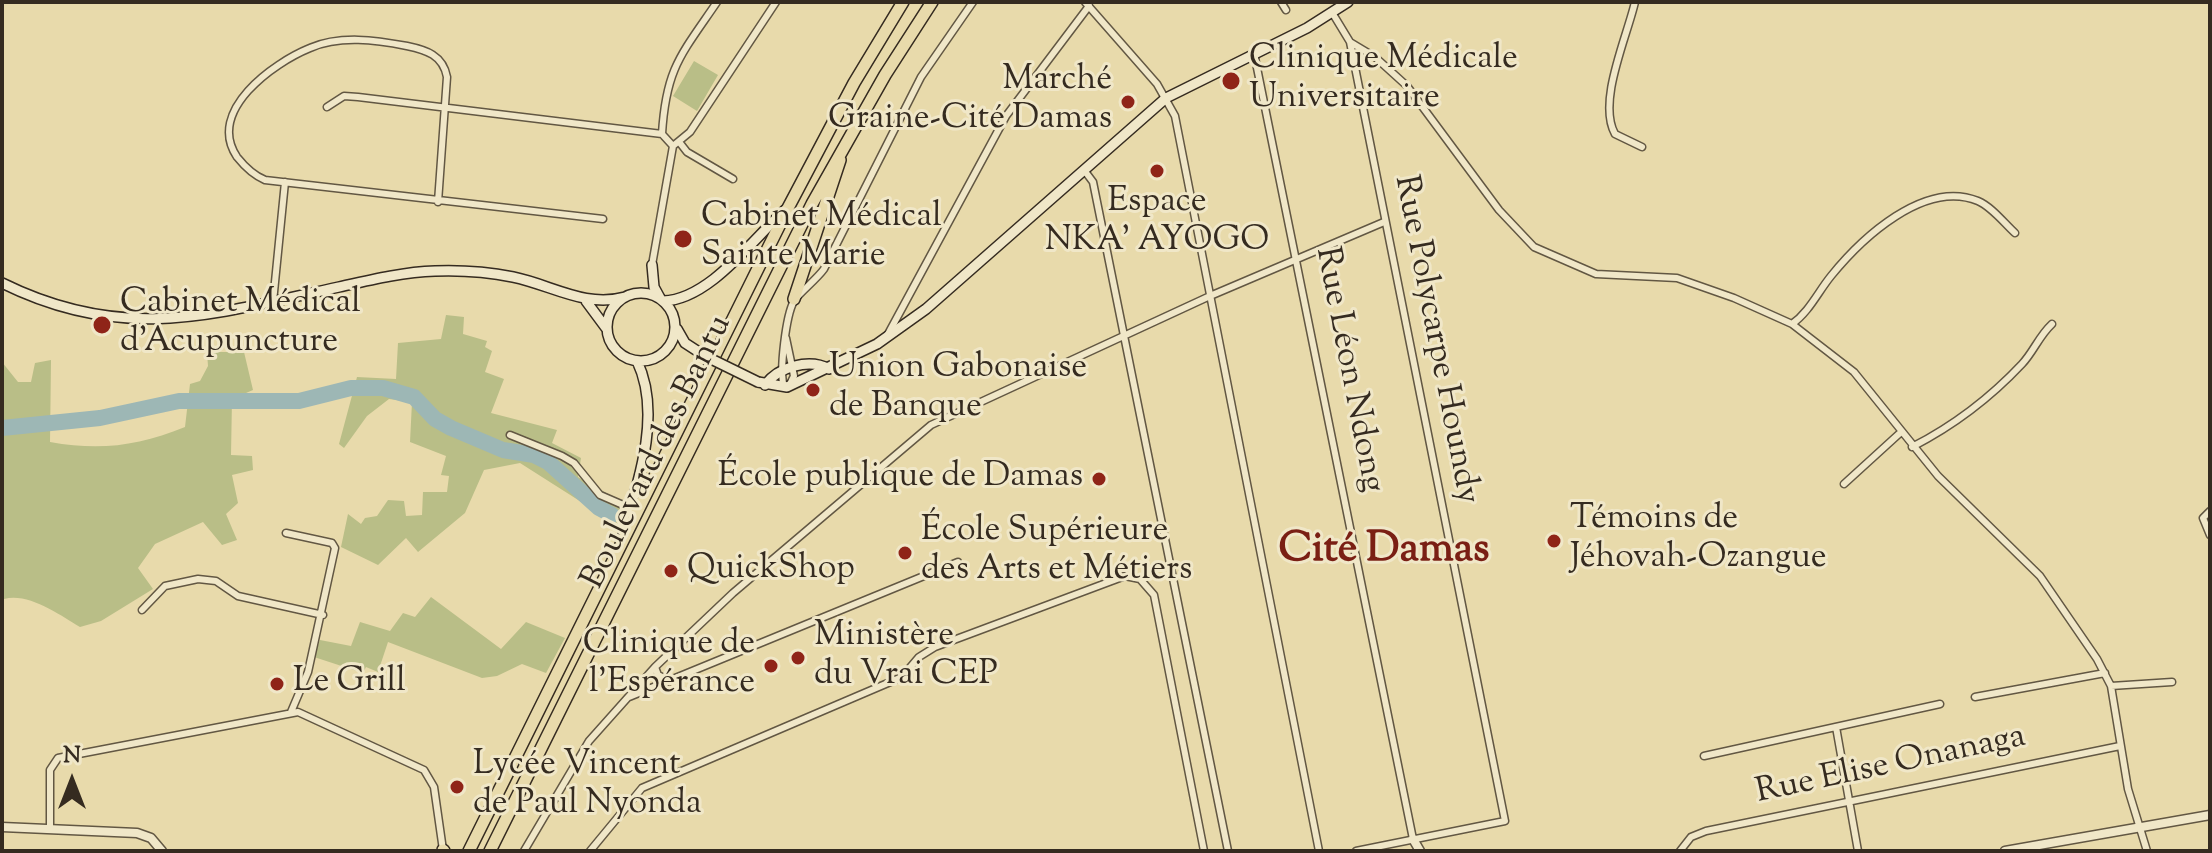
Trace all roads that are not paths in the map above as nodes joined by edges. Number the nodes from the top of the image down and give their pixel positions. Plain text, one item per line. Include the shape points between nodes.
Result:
1 (717, 2) edge
2 (776, 2) edge
3 (903, 2) edge
4 (932, 2) edge
5 (973, 2) edge
6 (1281, 2) edge
7 (1348, 2) edge
8 (1635, 2) edge
9 (1087, 4) edge
10 (1286, 10) dead end
11 (1333, 14) junction
12 (1350, 42) junction
13 (1254, 53) junction
14 (1166, 98) junction
15 (327, 107) dead end
16 (444, 108) junction
17 (662, 134) junction
18 (676, 145) junction
19 (1642, 147) dead end
20 (839, 153) junction
21 (1084, 170) junction
22 (733, 179) dead end
23 (285, 182) junction
24 (438, 202) junction
25 (788, 208) junction
26 (603, 219) dead end
27 (1384, 222) junction
28 (2015, 233) dead end
29 (1298, 260) junction
30 (652, 265) junction
31 (807, 265) junction
32 (824, 269) junction
33 (2, 283) edge
34 (630, 295) junction
35 (1210, 296) junction
36 (584, 299) junction
37 (661, 299) junction
38 (794, 299) junction
39 (273, 302) junction
40 (1792, 324) junction
41 (2052, 324) dead end
42 (676, 326) junction
43 (607, 329) junction
44 (1122, 336) junction
45 (786, 338) junction
46 (885, 339) junction
47 (693, 350) junction
48 (661, 355) junction
49 (637, 361) junction
50 (793, 368) junction
51 (829, 369) junction
52 (781, 370) junction
53 (761, 383) junction
54 (785, 387) junction
55 (1900, 433) junction
56 (510, 435) dead end
57 (1912, 447) junction
58 (1844, 484) dead end
59 (630, 508) junction
60 (2210, 511) edge
61 (286, 533) dead end
62 (2210, 535) edge
63 (617, 552) junction
64 (958, 562) dead end
65 (142, 610) dead end
66 (323, 615) junction
67 (655, 667) junction
68 (2105, 673) junction
69 (670, 681) junction
70 (2172, 682) dead end
71 (2111, 686) junction
72 (1975, 697) dead end
73 (626, 698) junction
74 (1940, 704) dead end
75 (291, 712) junction
76 (1836, 727) junction
77 (2120, 746) junction
78 (1704, 756) dead end
79 (1848, 804) junction
80 (2210, 815) edge
81 (2140, 825) junction
82 (50, 826) junction
83 (2, 827) edge
84 (1413, 839) junction
85 (162, 851) edge
86 (444, 851) edge
87 (469, 851) edge
88 (490, 851) edge
89 (524, 851) edge
90 (590, 851) edge
91 (1204, 851) edge
92 (1228, 851) edge
93 (1319, 851) edge
94 (1356, 851) edge
95 (1420, 851) edge
96 (1680, 851) edge
97 (1858, 851) edge
98 (2005, 851) edge
99 (2147, 851) edge

1 - 17 street via 672,70
2 - 18 street
3 - 25 highway, Boulevard des Bantu
4 - 20 highway, Boulevard des Bantu
5 - 32 street via 921,77
6 - 10 street
7 - 11 main road
8 - 19 street via 1609,116 1615,134
9 - 14 street
9 - 46 street via 1006,116
11 - 12 street, Rue Polycarpe Houndy
11 - 13 main road
12 - 27 street, Rue Polycarpe Houndy
12 - 40 street via 1407,86 1499,210 1534,247 1596,274 1687,281
13 - 14 main road
13 - 29 street, Rue Léon Ndong
14 - 21 main road
14 - 35 street via 1175,116
15 - 16 street via 344,96
16 - 17 street
16 - 23 street via 446,70 431,53 345,40 310,48 252,87 230,122 233,150 250,172
16 - 24 street
17 - 18 street
18 - 22 street
18 - 30 street
20 - 31 highway
20 - 88 highway, Boulevard des Bantu
21 - 44 street via 1093,182
21 - 46 main road
23 - 24 street
23 - 39 street
24 - 26 street
25 - 37 main road via 708,284 683,298
25 - 63 highway, Boulevard des Bantu
27 - 29 street
27 - 84 street, Rue Polycarpe Houndy via 1505,821
28 - 40 street via 1977,201 1948,198 1911,208 1869,237
29 - 35 street
29 - 84 street, Rue Léon Ndong
30 - 34 main road
30 - 37 main road
31 - 32 street
31 - 38 highway
32 - 38 street
33 - 39 main road via 54,306 127,320 179,320
34 - 36 main road via 600,302
34 - 37 main road
34 - 43 main road via 611,310
35 - 44 street
35 - 93 street
36 - 39 main road via 515,278 434,271
36 - 43 main road
37 - 42 main road
38 - 45 street
40 - 55 street via 1854,372
41 - 57 street via 2021,365 1978,405
42 - 47 main road
42 - 48 main road
43 - 49 main road via 620,353
44 - 67 street via 931,425 733,593
44 - 92 street
45 - 50 street
45 - 52 street
46 - 51 main road
47 - 48 main road
47 - 53 main road, bridge
48 - 49 main road
49 - 59 main road via 649,408
50 - 51 main road via 820,364
50 - 52 main road
50 - 54 street via 794,377
51 - 54 main road
52 - 53 main road
52 - 54 street
53 - 54 main road
55 - 57 street
55 - 58 street
56 - 59 street via 574,463 600,495
57 - 68 street via 2040,576
59 - 63 main road
60 - 62 street via 2203,518
61 - 66 street via 334,545
63 - 87 highway, Boulevard des Bantu
64 - 69 street
65 - 66 street via 165,586 198,579 216,581 238,596
66 - 75 street
67 - 69 street
67 - 73 street
68 - 71 street
68 - 72 street
69 - 73 street
70 - 71 street
71 - 77 street
73 - 89 street via 580,754
74 - 76 street
75 - 82 street via 58,758 50,770
75 - 86 street via 314,716 424,770 434,787
76 - 78 street
76 - 79 street
77 - 79 street, Rue Elise Onanaga
77 - 81 street via 2134,818
79 - 96 street, Rue Elise Onanaga via 1696,834
79 - 97 street
80 - 81 street
81 - 98 street
81 - 99 street
82 - 83 street
82 - 85 street via 145,835
84 - 94 street
84 - 95 street
90 - 91 street via 634,795 658,779 902,677 935,647 1125,576 1140,579 1154,595

